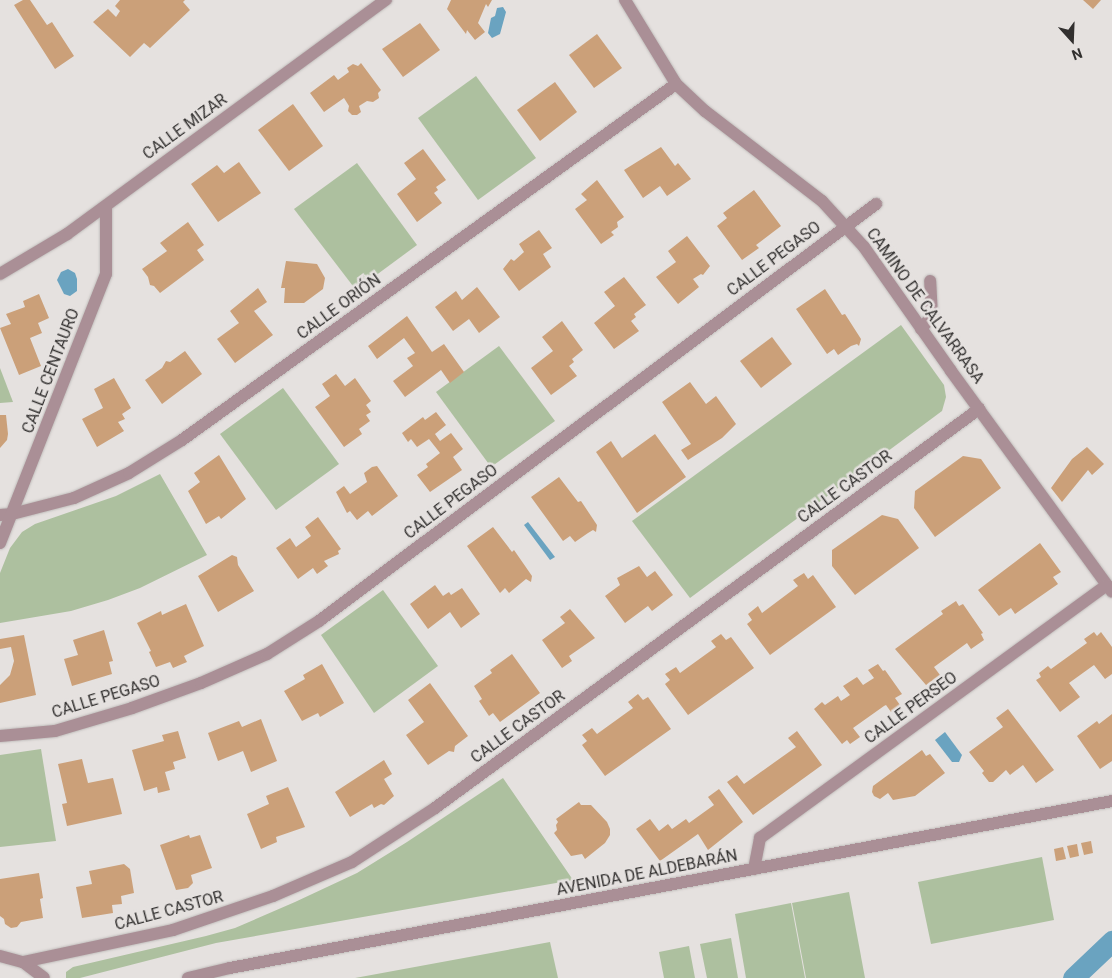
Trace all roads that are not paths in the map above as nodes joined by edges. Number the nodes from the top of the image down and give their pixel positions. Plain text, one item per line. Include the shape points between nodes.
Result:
1 (386, 0) edge
2 (625, 0) edge
3 (676, 84) junction
4 (876, 204) dead end
5 (106, 206) junction
6 (845, 226) junction
7 (0, 274) edge
8 (930, 281) dead end
9 (921, 329) junction
10 (979, 409) junction
11 (6, 515) edge
12 (0, 543) edge
13 (1109, 588) edge
14 (0, 736) edge
15 (1112, 801) edge
16 (754, 869) junction
17 (0, 956) edge
18 (23, 962) junction
19 (44, 978) edge
20 (188, 978) edge

1 - 5 street, CALLE MIZAR
2 - 3 street, CAMINO DE CALVARRASA
3 - 6 street, CAMINO DE CALVARRASA via 705,111 822,201
3 - 11 street, CALLE ORIÓN via 182,440 129,473 74,498
4 - 6 street, CALLE PEGASO
5 - 7 street, CALLE MIZAR via 67,234
5 - 11 street, CALLE CENTAURO via 106,274
6 - 9 street, CAMINO DE CALVARRASA via 864,247
6 - 14 street, CALLE PEGASO via 319,622 267,654 132,708 55,731
8 - 9 street via 932,316
9 - 10 street, CAMINO DE CALVARRASA
10 - 13 street, CAMINO DE CALVARRASA
10 - 18 street, CALLE CASTOR via 435,808 352,862 273,896 173,930
11 - 12 street, CALLE CENTAURO
13 - 16 street, CALLE PERSEO via 760,838
15 - 16 street, AVENIDA DE ALDEBARÁN
16 - 20 street, AVENIDA DE ALDEBARÁN
17 - 18 street
18 - 19 street

